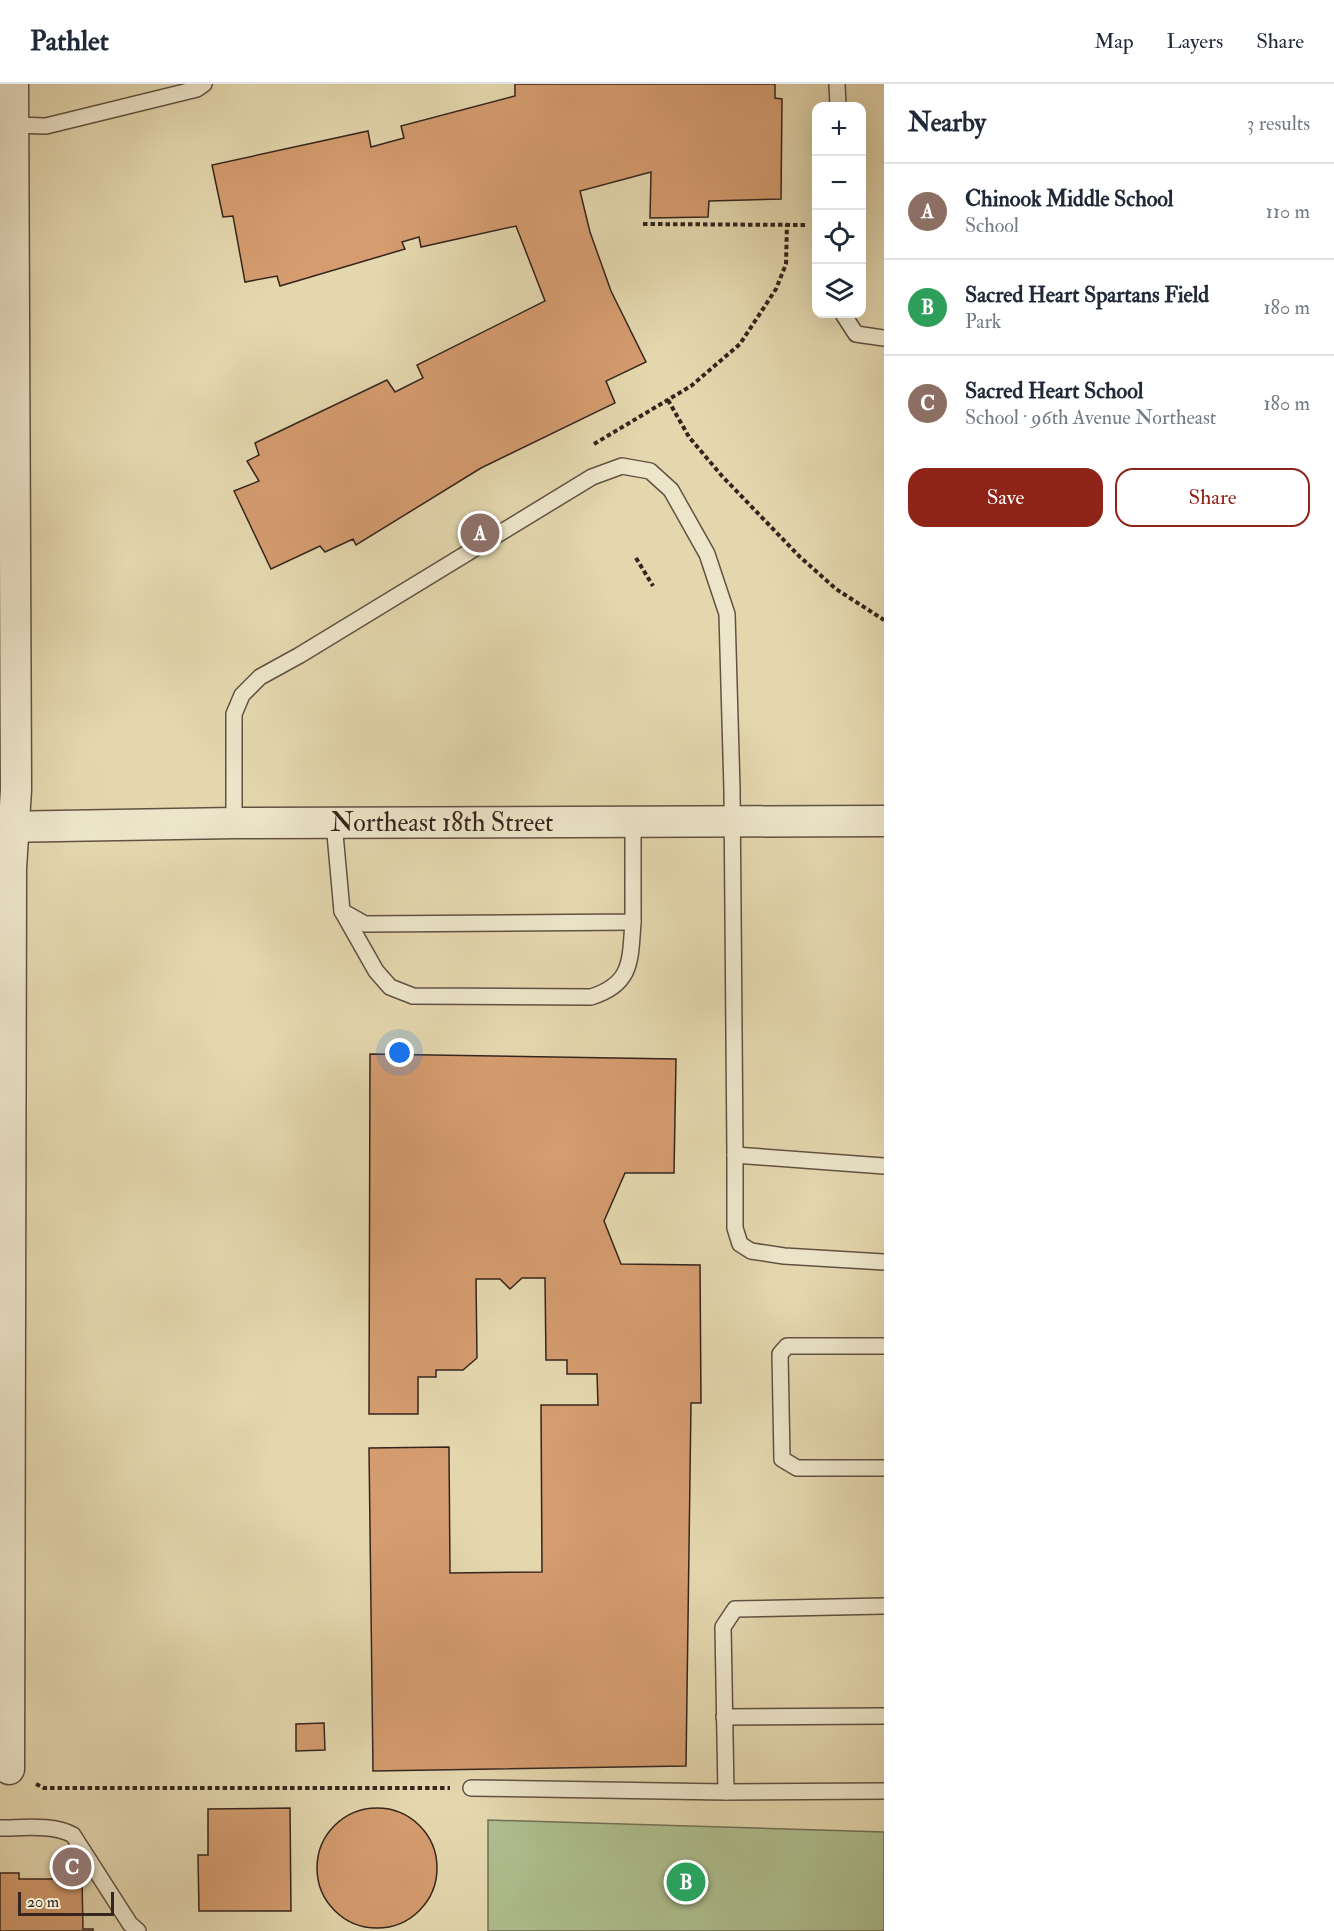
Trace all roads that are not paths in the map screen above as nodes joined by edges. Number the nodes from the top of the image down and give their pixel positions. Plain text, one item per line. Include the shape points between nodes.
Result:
1 (13, 84) edge
2 (204, 84) edge
3 (837, 84) edge
4 (838, 102) edge
5 (13, 125) junction
6 (846, 318) edge
7 (884, 338) edge
8 (884, 821) edge
9 (633, 822) junction
10 (732, 822) junction
11 (234, 823) junction
12 (334, 823) junction
13 (7, 827) edge
14 (342, 911) junction
15 (633, 922) junction
16 (735, 1155) junction
17 (884, 1166) edge
18 (884, 1262) edge
19 (884, 1346) edge
20 (884, 1468) edge
21 (5, 1577) edge
22 (884, 1606) edge
23 (884, 1716) edge
24 (724, 1717) junction
25 (9, 1769) road end
26 (471, 1788) road end
27 (884, 1791) edge
28 (726, 1792) junction
29 (0, 1828) edge
30 (138, 1931) edge

1 - 5 street
2 - 5 lane via 197,89 46,126
3 - 4 lane
5 - 13 street via 16,790
6 - 7 lane via 856,334
8 - 10 street, Northeast 18th Street
9 - 10 street, Northeast 18th Street
9 - 12 street, Northeast 18th Street
9 - 15 lane
10 - 11 lane via 727,614 707,554 671,490 650,471 622,466 592,477 260,677 242,695 234,714
10 - 16 lane
11 - 12 street, Northeast 18th Street
11 - 13 street, Northeast 18th Street
12 - 14 lane
13 - 21 street via 11,868
14 - 15 lane via 364,924
14 - 15 lane via 376,971 390,987 413,996 591,997 608,992 622,979 630,963
16 - 17 lane
16 - 18 lane via 735,1228 740,1244 751,1251 784,1256
19 - 20 lane via 788,1346 780,1354 782,1460 797,1468
21 - 25 street
22 - 24 lane via 735,1609 723,1627
23 - 24 lane
24 - 28 lane
26 - 28 lane
27 - 28 lane
29 - 30 lane via 42,1828 74,1835

